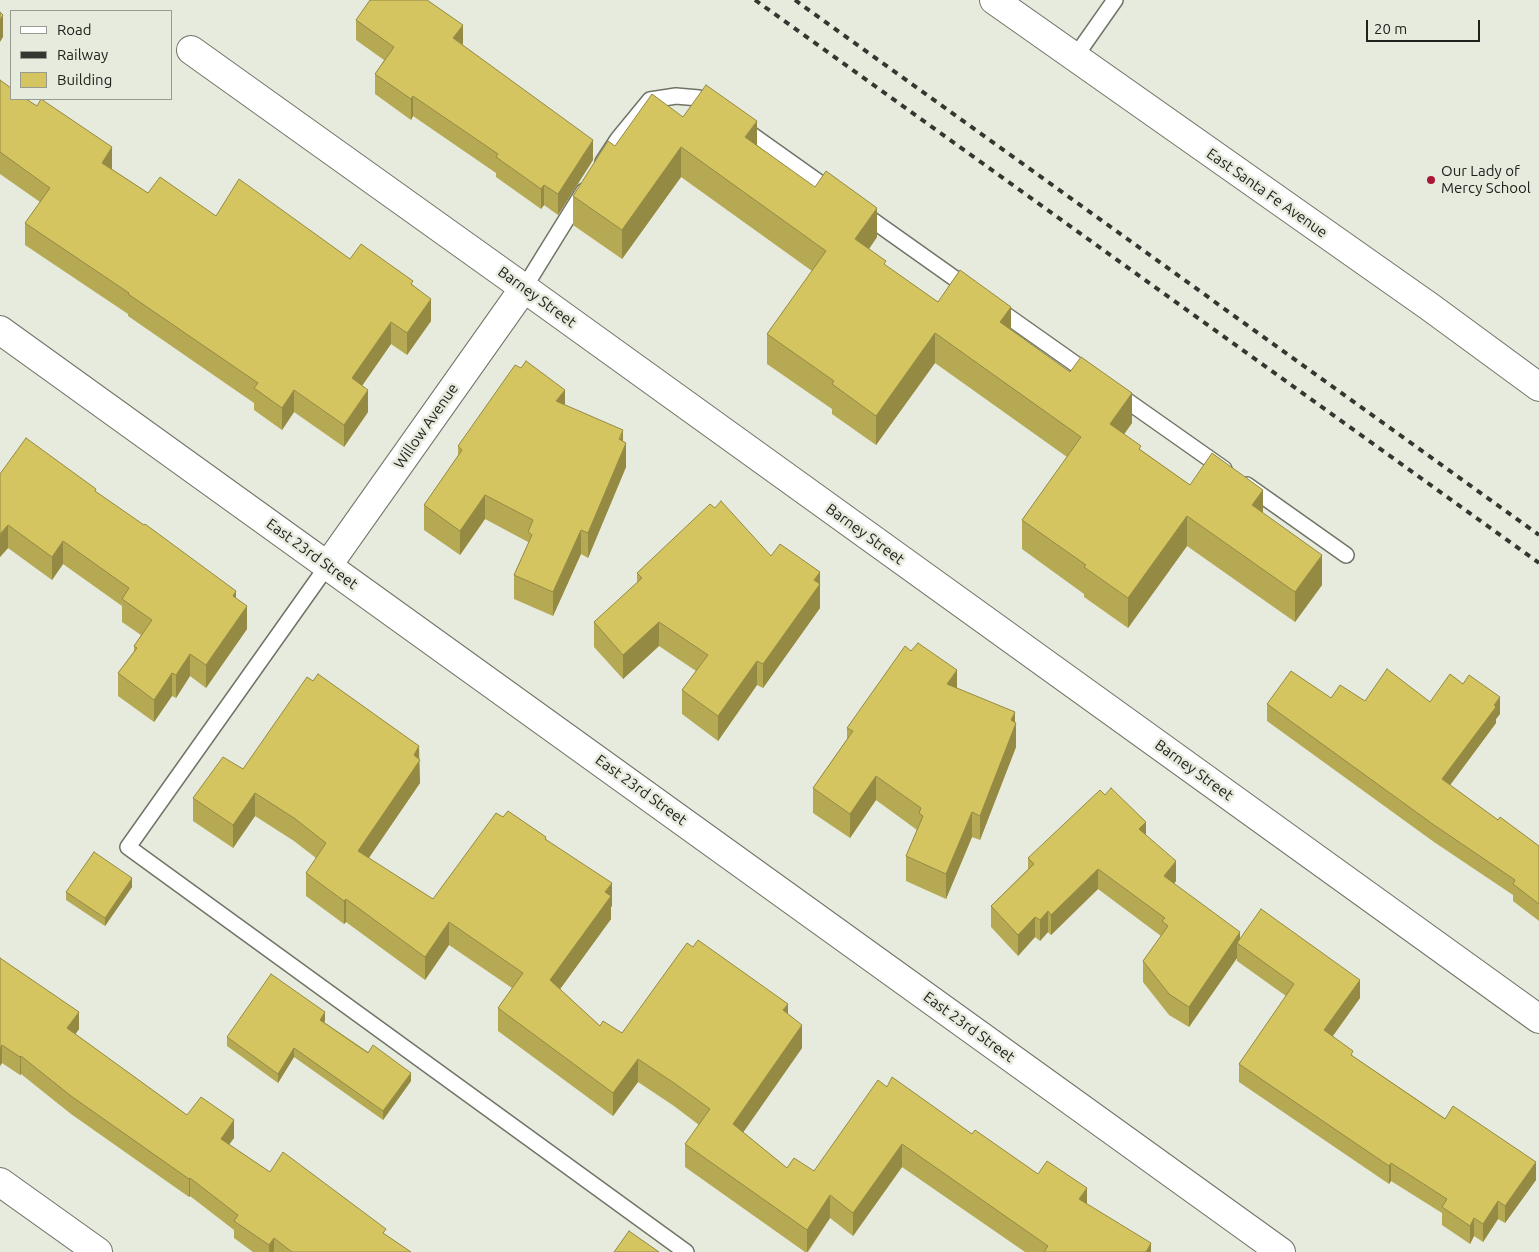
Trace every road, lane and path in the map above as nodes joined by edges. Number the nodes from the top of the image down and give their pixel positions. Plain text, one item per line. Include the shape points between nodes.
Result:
1 (994, 0) edge
2 (1115, 0) edge
3 (191, 50) dead end
4 (1075, 57) junction
5 (524, 288) junction
6 (0, 330) edge
7 (1539, 387) edge
8 (1346, 555) dead end
9 (328, 565) junction
10 (1539, 1019) edge
11 (0, 1182) edge
12 (98, 1252) edge
13 (686, 1252) edge
14 (1281, 1252) edge

1 - 4 street, East Santa Fe Avenue
2 - 4 lane
3 - 5 street, Barney Street
4 - 7 street, East Santa Fe Avenue
5 - 8 lane via 618,139 650,100 676,96 699,98
5 - 9 street, Willow Avenue
5 - 10 street, Barney Street
6 - 9 street, East 23rd Street
9 - 13 lane via 128,848
9 - 14 street, East 23rd Street
11 - 12 street

